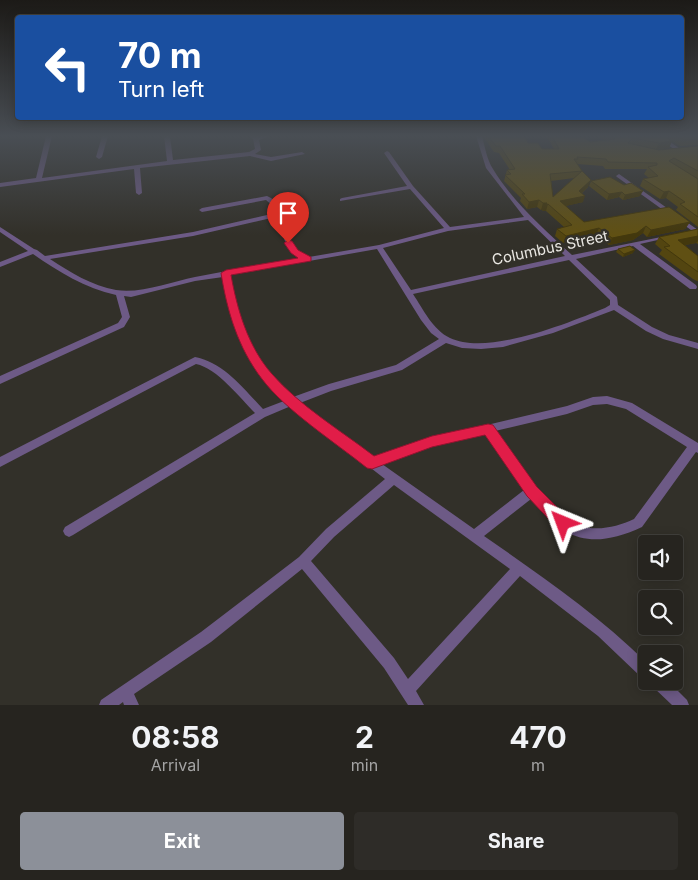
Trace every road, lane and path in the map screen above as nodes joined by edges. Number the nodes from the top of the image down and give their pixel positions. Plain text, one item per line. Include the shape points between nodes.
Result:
1 (41, 169) edge
2 (115, 169) edge
3 (137, 169) edge
4 (398, 169) edge
5 (490, 169) edge
6 (619, 176) dead end
7 (39, 179) junction
8 (0, 185) edge
9 (411, 187) junction
10 (139, 194) dead end
11 (342, 200) dead end
12 (202, 210) dead end
13 (530, 218) junction
14 (284, 219) junction
15 (0, 229) edge
16 (448, 229) junction
17 (697, 231) edge
18 (686, 232) edge
19 (677, 234) edge
20 (635, 244) junction
21 (379, 247) junction
22 (34, 252) junction
23 (45, 258) junction
24 (570, 258) junction
25 (307, 259) junction
26 (0, 265) edge
27 (226, 273) junction
28 (693, 287) dead end
29 (408, 293) junction
30 (120, 295) junction
31 (614, 306) junction
32 (446, 340) junction
33 (698, 346) edge
34 (0, 380) edge
35 (292, 401) junction
36 (262, 414) junction
37 (488, 429) junction
38 (696, 447) edge
39 (0, 462) edge
40 (372, 463) junction
41 (393, 479) junction
42 (532, 492) junction
43 (69, 531) dead end
44 (475, 536) junction
45 (303, 561) junction
46 (519, 568) junction
47 (638, 664) edge
48 (407, 690) junction
49 (666, 690) edge
50 (128, 698) edge
51 (106, 705) edge
52 (417, 705) edge
53 (682, 705) edge

1 - 7 street
2 - 7 street
3 - 10 street
4 - 9 street
5 - 13 street
6 - 17 street
7 - 8 street
9 - 11 street
9 - 16 street
12 - 14 street via 267,198 272,200
13 - 16 street
13 - 24 street
14 - 23 street via 256,218 193,234
14 - 25 street via 288,243 294,252
15 - 22 street
16 - 21 street
17 - 18 street
19 - 20 street, Columbus Street
20 - 24 street, Columbus Street
20 - 28 street
21 - 25 street
21 - 29 street via 398,282
22 - 23 street
22 - 26 street
23 - 30 street via 94,287
24 - 29 street, Columbus Street
24 - 31 street via 614,299
25 - 27 street
27 - 30 street
27 - 35 street via 231,304 247,345 266,376
29 - 32 street via 435,331
30 - 34 street via 126,318 120,325
31 - 32 street via 540,335 476,347
31 - 33 street via 649,329
32 - 35 street via 399,368
35 - 36 street
35 - 40 street
36 - 39 street via 200,359
36 - 43 street
37 - 38 street via 607,400 629,406
37 - 40 street via 432,442
37 - 42 street
38 - 42 street via 638,524 624,530 589,534 573,530
40 - 41 street
41 - 44 street
41 - 45 street via 330,533
42 - 44 street
44 - 46 street
45 - 48 street via 389,663
45 - 50 street
46 - 47 street via 597,626
46 - 48 street
48 - 52 street
49 - 53 street
50 - 51 street

